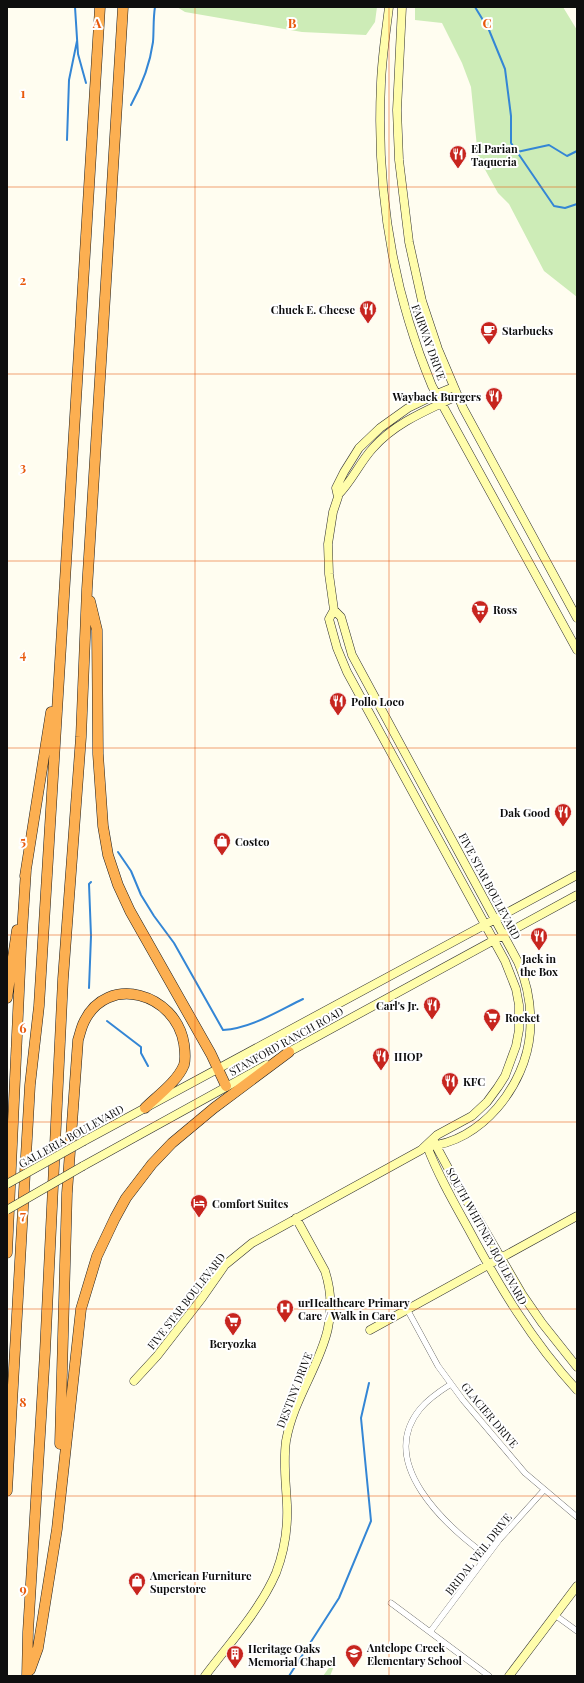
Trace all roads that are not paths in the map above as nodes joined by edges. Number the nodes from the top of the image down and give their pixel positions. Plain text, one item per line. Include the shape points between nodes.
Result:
1 (100, 7) edge
2 (123, 7) edge
3 (389, 7) edge
4 (402, 7) edge
5 (454, 387) junction
6 (437, 394) junction
7 (457, 396) junction
8 (442, 403) junction
9 (338, 495) junction
10 (87, 589) junction
11 (334, 610) junction
12 (577, 618) edge
13 (576, 646) edge
14 (58, 687) junction
15 (458, 849) junction
16 (446, 855) junction
17 (26, 870) junction
18 (577, 875) edge
19 (577, 895) edge
20 (496, 919) junction
21 (486, 925) junction
22 (504, 935) junction
23 (494, 940) junction
24 (7, 998) edge
25 (519, 1005) junction
26 (530, 1034) junction
27 (289, 1052) junction
28 (218, 1068) junction
29 (226, 1086) junction
30 (498, 1087) junction
31 (145, 1108) junction
32 (491, 1114) junction
33 (432, 1144) junction
34 (7, 1184) edge
35 (7, 1210) edge
36 (577, 1216) edge
37 (296, 1218) junction
38 (7, 1253) edge
39 (501, 1258) junction
40 (488, 1265) junction
41 (407, 1309) junction
42 (370, 1330) dead end
43 (577, 1367) edge
44 (134, 1381) dead end
45 (451, 1384) junction
46 (577, 1390) edge
47 (63, 1477) junction
48 (544, 1490) junction
49 (7, 1491) edge
50 (577, 1517) edge
51 (487, 1556) junction
52 (577, 1586) edge
53 (391, 1603) dead end
54 (555, 1615) junction
55 (577, 1631) edge
56 (430, 1632) junction
57 (27, 1676) edge
58 (206, 1676) edge
59 (489, 1676) edge
60 (509, 1676) edge

1 - 14 highway
2 - 10 highway
3 - 6 street, FAIRWAY DRIVE via 382,69 380,119 385,211 402,299 419,352
4 - 5 street, FAIRWAY DRIVE via 397,121 405,215 422,302
5 - 6 street, FIVE STAR BOULEVARD
5 - 7 street, FAIRWAY DRIVE
6 - 8 street, FAIRWAY DRIVE
6 - 9 street, FIVE STAR BOULEVARD via 408,408 367,439 344,472 336,488
7 - 8 street, FIVE STAR BOULEVARD
7 - 12 street, FAIRWAY DRIVE
8 - 9 street, FIVE STAR BOULEVARD via 387,434 365,458
8 - 13 street, FAIRWAY DRIVE
9 - 11 street, FIVE STAR BOULEVARD via 328,544
10 - 28 highway via 97,630 98,754 103,826 108,855 130,911
10 - 57 highway via 81,737 62,995
11 - 15 street, FIVE STAR BOULEVARD via 341,617 348,644 359,667
11 - 16 street, FIVE STAR BOULEVARD via 329,619 347,672
14 - 17 highway via 49,722
14 - 49 highway via 39,1006 30,1085
15 - 16 street
15 - 20 street, FIVE STAR BOULEVARD
16 - 21 street, FIVE STAR BOULEVARD
17 - 24 highway
17 - 38 highway
18 - 20 street, STANFORD RANCH ROAD
19 - 22 street, STANFORD RANCH ROAD
20 - 21 street, STANFORD RANCH ROAD
20 - 22 street, FIVE STAR BOULEVARD
21 - 23 street, FIVE STAR BOULEVARD
21 - 28 street, STANFORD RANCH ROAD
22 - 23 street, STANFORD RANCH ROAD
22 - 26 street, FIVE STAR BOULEVARD via 527,987
23 - 25 street, FIVE STAR BOULEVARD via 511,974
23 - 27 street, STANFORD RANCH ROAD
25 - 26 street via 525,1030
25 - 30 street, FIVE STAR BOULEVARD via 516,1046
26 - 32 street, FIVE STAR BOULEVARD via 527,1050 515,1081
27 - 29 street, STANFORD RANCH ROAD
27 - 47 highway via 172,1143 137,1183 115,1218 97,1256 81,1309
28 - 29 highway
28 - 31 street, STANFORD RANCH ROAD
29 - 35 street, STANFORD RANCH ROAD, bridge
30 - 32 street via 489,1109
30 - 33 street, FIVE STAR BOULEVARD via 472,1116 437,1135
31 - 34 street, GALLERIA BOULEVARD, bridge
31 - 47 highway via 181,1072 186,1055 183,1036 174,1016 160,1003 145,996 128,994 110,997 95,1007 84,1022 78,1040 67,1193 60,1442
32 - 33 street, FIVE STAR BOULEVARD via 468,1132 444,1144
33 - 37 street, FIVE STAR BOULEVARD
33 - 39 street, SOUTH WHITNEY BOULEVARD
33 - 40 street, SOUTH WHITNEY BOULEVARD via 432,1161
36 - 39 street
37 - 44 street, FIVE STAR BOULEVARD via 252,1243 226,1265 157,1356
37 - 58 street, DESTINY DRIVE via 328,1279 331,1302 329,1326 286,1440 284,1469 287,1520 278,1568 262,1600
39 - 40 street
39 - 43 street, SOUTH WHITNEY BOULEVARD via 542,1323
40 - 41 street
40 - 46 street, SOUTH WHITNEY BOULEVARD via 530,1333
41 - 42 street
41 - 45 street, GLACIER DRIVE via 438,1366
45 - 48 street, GLACIER DRIVE via 516,1462
45 - 51 street via 429,1400 414,1418 406,1438 407,1460 416,1483 436,1509 464,1538
47 - 57 highway via 38,1648
48 - 50 street, GLACIER DRIVE
48 - 51 street, BRIDAL VEIL DRIVE
51 - 56 street, BRIDAL VEIL DRIVE
52 - 54 street
53 - 56 street
54 - 55 street
54 - 60 street
56 - 59 street

